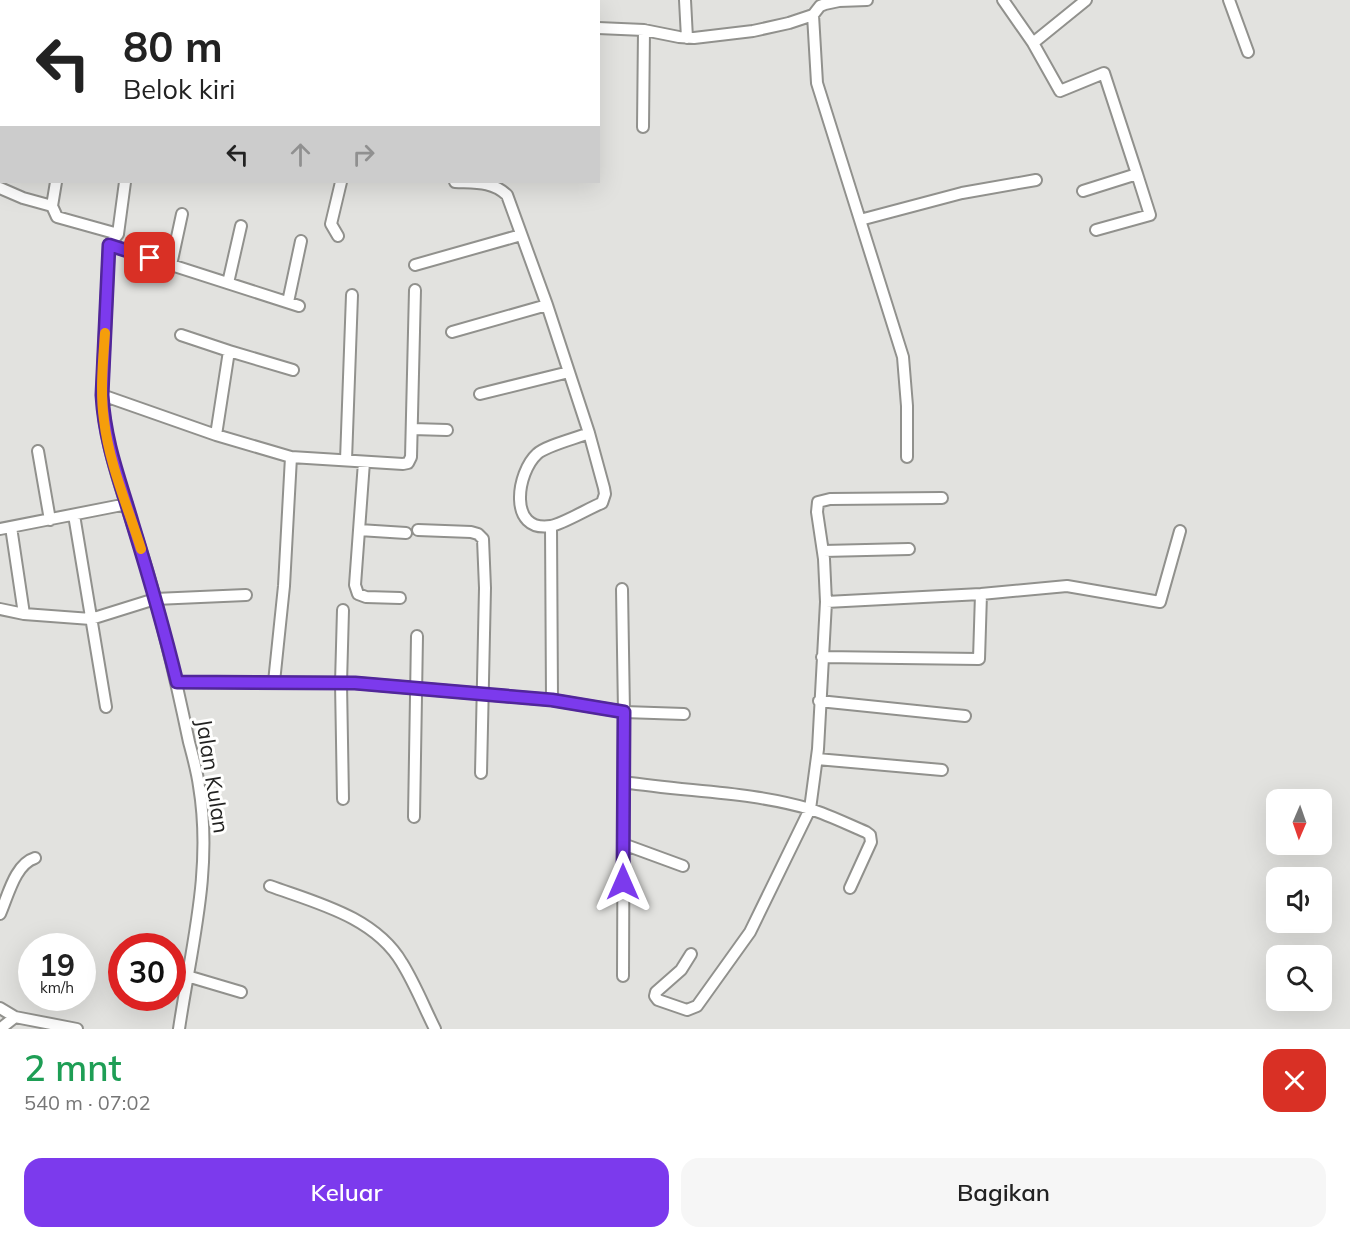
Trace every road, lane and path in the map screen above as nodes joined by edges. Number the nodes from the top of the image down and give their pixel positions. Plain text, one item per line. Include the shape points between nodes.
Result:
1 (684, 0) edge
2 (867, 0) edge
3 (1003, 0) edge
4 (1086, 0) edge
5 (1229, 0) edge
6 (813, 15) junction
7 (600, 28) edge
8 (644, 30) junction
9 (687, 38) junction
10 (1038, 39) junction
11 (1248, 52) dead end
12 (643, 127) dead end
13 (1137, 174) junction
14 (1036, 180) dead end
15 (56, 183) edge
16 (125, 183) edge
17 (341, 183) edge
18 (472, 183) edge
19 (0, 188) edge
20 (1083, 191) dead end
21 (52, 206) junction
22 (182, 214) dead end
23 (860, 220) junction
24 (241, 226) dead end
25 (1096, 230) dead end
26 (118, 234) junction
27 (521, 235) junction
28 (338, 236) dead end
29 (301, 241) dead end
30 (109, 245) junction
31 (171, 265) junction
32 (415, 265) dead end
33 (228, 283) junction
34 (415, 290) dead end
35 (352, 295) dead end
36 (547, 305) junction
37 (452, 332) dead end
38 (181, 335) dead end
39 (229, 351) junction
40 (292, 370) dead end
41 (569, 372) junction
42 (480, 394) dead end
43 (102, 395) junction
44 (412, 429) junction
45 (447, 430) dead end
46 (589, 433) junction
47 (216, 435) junction
48 (38, 451) dead end
49 (291, 457) junction
50 (907, 457) dead end
51 (346, 460) junction
52 (364, 462) junction
53 (942, 498) dead end
54 (127, 504) junction
55 (74, 515) junction
56 (50, 520) junction
57 (551, 526) junction
58 (5, 528) edge
59 (359, 530) junction
60 (418, 530) dead end
61 (1180, 531) dead end
62 (406, 533) dead end
63 (909, 549) dead end
64 (823, 551) junction
65 (622, 589) dead end
66 (981, 594) junction
67 (246, 595) dead end
68 (400, 598) dead end
69 (155, 599) junction
70 (826, 602) junction
71 (0, 609) edge
72 (343, 610) dead end
73 (24, 614) junction
74 (91, 619) junction
75 (417, 636) dead end
76 (822, 657) junction
77 (177, 682) junction
78 (274, 682) junction
79 (341, 683) junction
80 (416, 689) junction
81 (483, 693) junction
82 (552, 700) junction
83 (819, 701) junction
84 (106, 707) dead end
85 (624, 712) junction
86 (684, 714) dead end
87 (964, 716) dead end
88 (817, 759) junction
89 (942, 770) dead end
90 (481, 773) dead end
91 (624, 782) junction
92 (344, 799) dead end
93 (810, 809) junction
94 (414, 817) dead end
95 (623, 844) junction
96 (35, 858) dead end
97 (683, 866) dead end
98 (270, 886) dead end
99 (850, 888) dead end
100 (0, 914) edge
101 (691, 954) dead end
102 (187, 976) junction
103 (623, 976) dead end
104 (241, 992) dead end
105 (0, 1008) edge
106 (15, 1017) junction
107 (0, 1029) edge
108 (77, 1029) edge
109 (179, 1029) edge
110 (435, 1029) edge

1 - 9 street
2 - 6 street via 825,4
3 - 10 street
4 - 10 street
5 - 11 street
6 - 9 street via 753,31
6 - 23 street via 817,83
7 - 8 street
8 - 9 street
8 - 12 street
10 - 13 street via 1060,91 1104,73
13 - 20 street
13 - 25 street via 1150,215
14 - 23 street via 962,193
15 - 21 street
16 - 26 street
17 - 28 street via 331,224
18 - 27 street via 489,184 507,195
19 - 21 street
21 - 26 street via 57,217
22 - 31 street
23 - 50 street via 903,357
24 - 33 street
26 - 30 street
27 - 32 street
27 - 36 street
29 - 33 street via 293,304
30 - 31 street
30 - 43 street, Jalan Kulan
31 - 33 street
34 - 44 street
35 - 51 street
36 - 37 street
36 - 41 street
38 - 39 street
39 - 40 street
39 - 47 street
41 - 42 street
41 - 46 street
43 - 47 street
43 - 54 street, Jalan Kulan via 107,443
44 - 45 street
44 - 52 street via 408,463
46 - 57 street via 604,488 603,501
46 - 57 street via 541,451 528,467 522,483 522,515 532,524
47 - 49 street
48 - 56 street
49 - 51 street
49 - 78 street
51 - 52 street
52 - 59 street
53 - 64 street via 819,500
54 - 55 street
54 - 69 street, Jalan Kulan
55 - 56 street
55 - 74 street
56 - 58 street
57 - 82 street
58 - 73 street
59 - 62 street
59 - 68 street via 355,585 358,594
60 - 81 street via 471,532 483,539
61 - 66 street via 1160,602 1067,586
63 - 64 street
64 - 70 street
65 - 85 street
66 - 70 street
66 - 76 street via 980,659
67 - 69 street
69 - 74 street
69 - 77 street, Jalan Kulan
70 - 76 street
71 - 73 street
72 - 79 street
73 - 74 street
74 - 84 street
75 - 80 street
76 - 83 street
77 - 78 street
77 - 102 street, Jalan Kulan via 199,786 204,841 200,909
78 - 79 street
79 - 80 street
79 - 92 street
80 - 81 street
80 - 94 street
81 - 82 street
81 - 90 street
82 - 85 street
83 - 87 street
83 - 88 street
85 - 86 street
85 - 91 street
88 - 89 street
88 - 93 street
91 - 93 street via 746,796
91 - 95 street
93 - 99 street via 870,835 871,842
93 - 101 street via 750,932 697,1006 687,1010 658,1000 656,992 681,970
95 - 97 street
95 - 103 street
96 - 100 street via 27,860 19,870
98 - 110 street via 343,912 376,934 402,962
102 - 104 street
102 - 109 street, Jalan Kulan
105 - 106 street
106 - 107 street
106 - 108 street

